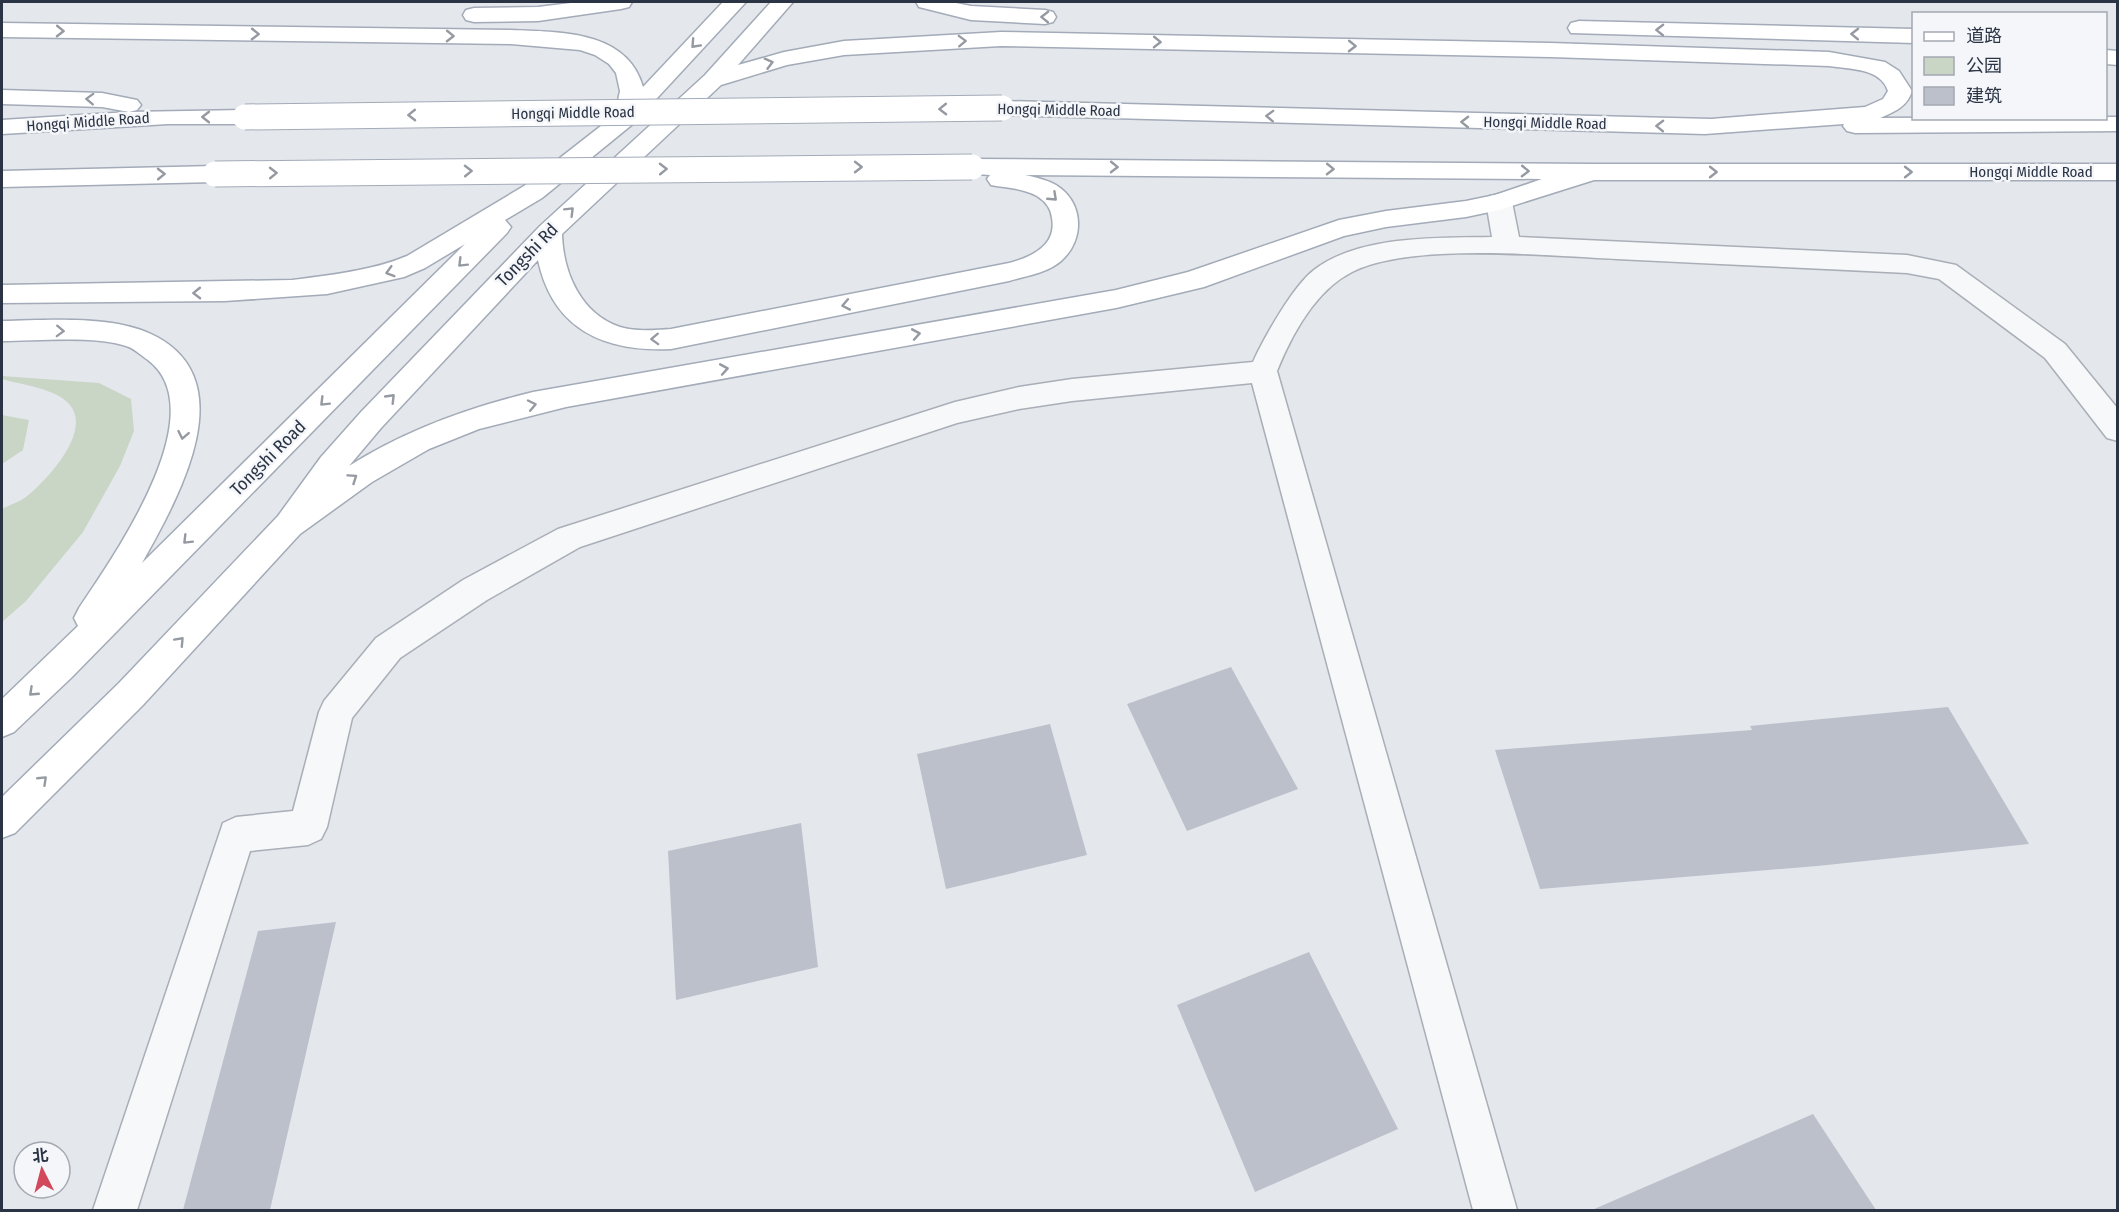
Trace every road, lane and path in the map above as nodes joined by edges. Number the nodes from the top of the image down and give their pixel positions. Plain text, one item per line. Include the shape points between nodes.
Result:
1 (621, 2) edge
2 (735, 2) edge
3 (782, 2) edge
4 (927, 2) edge
5 (538, 8) edge
6 (453, 14) dead end
7 (1066, 18) dead end
8 (1556, 28) dead end
9 (2, 30) edge
10 (1912, 36) edge
11 (713, 80) junction
12 (2, 97) edge
13 (168, 117) junction
14 (626, 118) junction
15 (2118, 124) edge
16 (2, 127) edge
17 (1705, 127) junction
18 (916, 167) junction
19 (1592, 172) junction
20 (2118, 172) edge
21 (108, 175) junction
22 (2, 179) edge
23 (533, 192) junction
24 (2, 194) edge
25 (1499, 202) junction
26 (549, 232) junction
27 (1507, 244) junction
28 (2, 294) edge
29 (2, 331) edge
30 (1263, 371) junction
31 (2118, 430) edge
32 (289, 525) junction
33 (60, 667) junction
34 (2, 721) edge
35 (2, 821) edge
36 (116, 1210) edge
37 (1495, 1210) edge

1 - 5 main road
2 -> 14 main road
3 - 11 main road, Tongshi Rd
7 -> 4 main road via 971,13
5 - 6 main road
10 -> 8 main road
9 -> 14 main road via 561,40 597,46 614,57 629,78 632,93
11 -> 17 main road via 784,59 844,48 1001,39 1829,59 1876,67 1891,76 1900,91 1891,104 1870,114
26 -> 11 main road, Tongshi Rd
13 -> 12 main road via 102,100
13 - 16 main road, Hongqi Middle Road
17 -> 13 main road, Hongqi Middle Road, bridge via 1002,108
14 - 23 main road
15 - 17 main road, Hongqi Middle Road
18 -> 19 main road, Hongqi Middle Road, bridge
21 -> 18 main road, Hongqi Middle Road, bridge
18 -> 26 main road via 1046,190 1063,207 1067,220 1062,242 1053,253 1009,272 707,333 638,340 609,333 578,311 550,264
19 -> 20 main road, Hongqi Middle Road
19 - 25 main road
21 - 22 main road, Hongqi Middle Road
21 - 24 main road
23 -> 28 main road via 416,262 367,278 225,292
23 -> 33 main road, Tongshi Road
25 - 27 street
32 -> 25 main road via 370,467 412,443 478,418 644,383 1116,299 1194,280 1339,229
32 -> 26 main road, Tongshi Rd via 332,465 371,420
27 - 30 street via 1409,249 1344,265 1323,276 1308,295 1271,348
27 - 31 street via 1907,264 1947,271 2055,351
29 -> 33 main road via 84,333 141,341 171,363 185,387 188,408 183,440 170,478 134,549
30 - 36 street via 1072,390 955,413 569,538 475,590 388,648 336,712 308,826 236,835
30 - 37 street
35 -> 32 main road via 131,694
33 -> 34 main road, Tongshi Road

